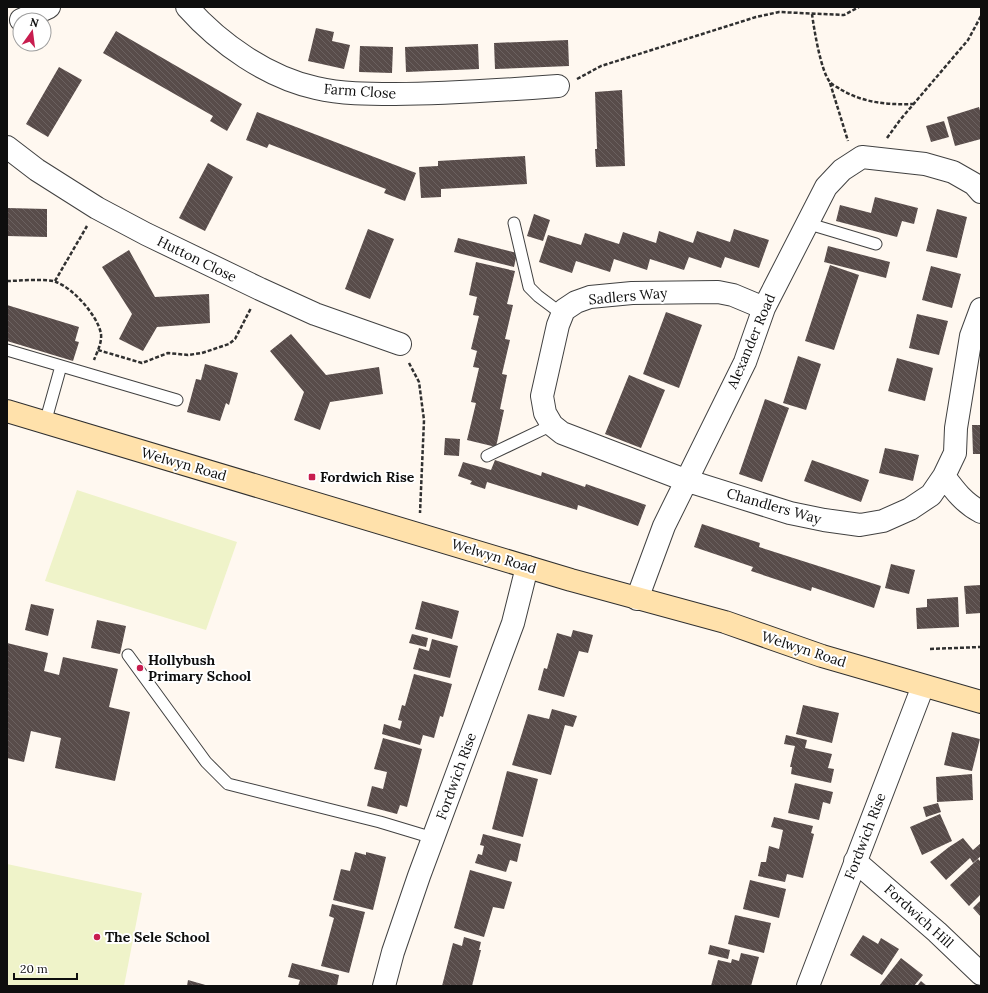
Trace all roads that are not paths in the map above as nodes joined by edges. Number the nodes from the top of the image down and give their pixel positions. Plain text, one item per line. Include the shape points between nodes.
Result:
1 (49, 7) edge
2 (187, 7) edge
3 (38, 12) edge
4 (558, 86) road end
5 (7, 148) edge
6 (981, 192) edge
7 (514, 223) dead end
8 (806, 223) junction
9 (876, 244) dead end
10 (764, 308) junction
11 (981, 309) edge
12 (562, 314) junction
13 (400, 344) road end
14 (7, 350) edge
15 (61, 366) junction
16 (177, 400) dead end
17 (7, 411) edge
18 (45, 423) junction
19 (552, 425) junction
20 (487, 456) dead end
21 (944, 476) junction
22 (685, 480) junction
23 (981, 512) edge
24 (527, 567) junction
25 (637, 599) junction
26 (128, 655) dead end
27 (923, 686) junction
28 (981, 702) edge
29 (433, 838) junction
30 (855, 861) junction
31 (981, 974) edge
32 (384, 986) edge
33 (808, 986) edge

1 - 3 street
2 - 4 street, Farm Close via 224,42 256,63 283,77 316,88 352,93 459,94
5 - 13 street, Hutton Close via 97,208 146,234 315,314
6 - 8 street, Alexander Road via 974,184 953,172 926,164 862,157 842,170 826,187
7 - 12 lane via 529,287
8 - 9 lane
8 - 10 street, Alexander Road
10 - 12 street, Sadlers Way via 727,293 632,292 590,297 576,302
10 - 22 street, Alexander Road via 745,362
11 - 21 street, Chandlers Way via 971,336 956,428 955,453
12 - 19 street via 542,396
14 - 15 lane
15 - 16 lane
15 - 18 lane
17 - 18 main road, Welwyn Road
18 - 24 main road, Welwyn Road
19 - 20 lane
19 - 22 street via 562,433
21 - 22 street, Chandlers Way via 931,495 910,509 883,520 860,525 790,513
21 - 23 street via 969,506
22 - 25 street, Alexander Road via 664,526
24 - 25 main road, Welwyn Road
24 - 29 street, Fordwich Rise via 513,623
25 - 27 main road, Welwyn Road via 725,622 822,656
26 - 29 lane via 206,762 228,784
27 - 28 main road, Welwyn Road
27 - 30 street, Fordwich Rise
29 - 32 street, Fordwich Rise via 393,952
30 - 31 street, Fordwich Hill via 903,901
30 - 33 street, Fordwich Rise

